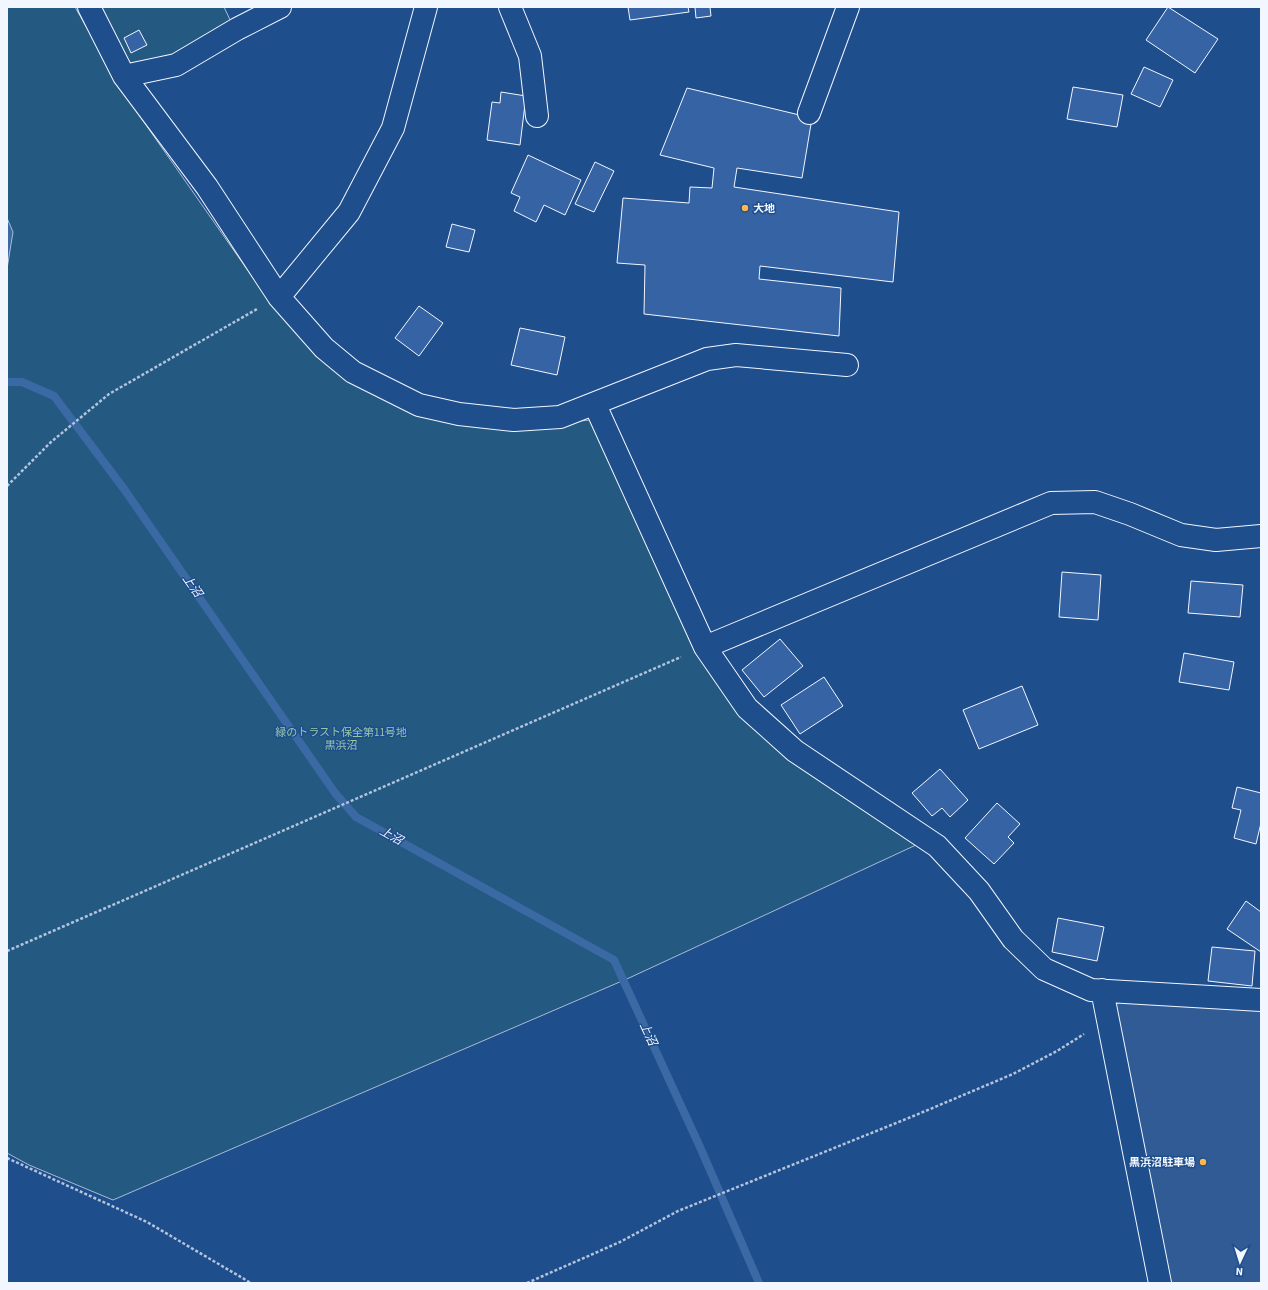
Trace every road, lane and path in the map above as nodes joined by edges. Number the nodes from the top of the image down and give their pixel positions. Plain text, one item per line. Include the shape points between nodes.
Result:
1 (89, 7) edge
2 (280, 7) edge
3 (426, 7) edge
4 (510, 7) edge
5 (848, 7) edge
6 (124, 76) junction
7 (809, 113) dead end
8 (537, 116) dead end
9 (279, 297) junction
10 (847, 365) dead end
11 (595, 405) junction
12 (7, 486) edge
13 (1261, 536) edge
14 (705, 647) junction
15 (7, 951) edge
16 (1102, 990) junction
17 (1261, 1000) edge
18 (1108, 1019) junction
19 (7, 1158) edge
20 (251, 1283) edge
21 (527, 1283) edge
22 (1160, 1283) edge

1 - 6 street
2 - 6 street via 176,65
3 - 9 street via 393,128 349,212
4 - 8 street via 530,56
5 - 7 street
6 - 9 street via 207,187
9 - 11 street via 324,348 353,372 419,405 459,414 514,420 560,417
9 - 12 path via 109,394 52,442
10 - 11 street via 736,355 707,359
11 - 14 street
13 - 14 street via 1216,540 1180,535 1094,502 1051,503
14 - 15 path
14 - 16 street via 747,708 795,751 937,846 979,891 1013,940 1044,969 1091,990
16 - 17 street
16 - 18 street
18 - 21 path via 1057,1051 1013,1074 678,1211 620,1242
18 - 22 street
19 - 20 path via 147,1222

